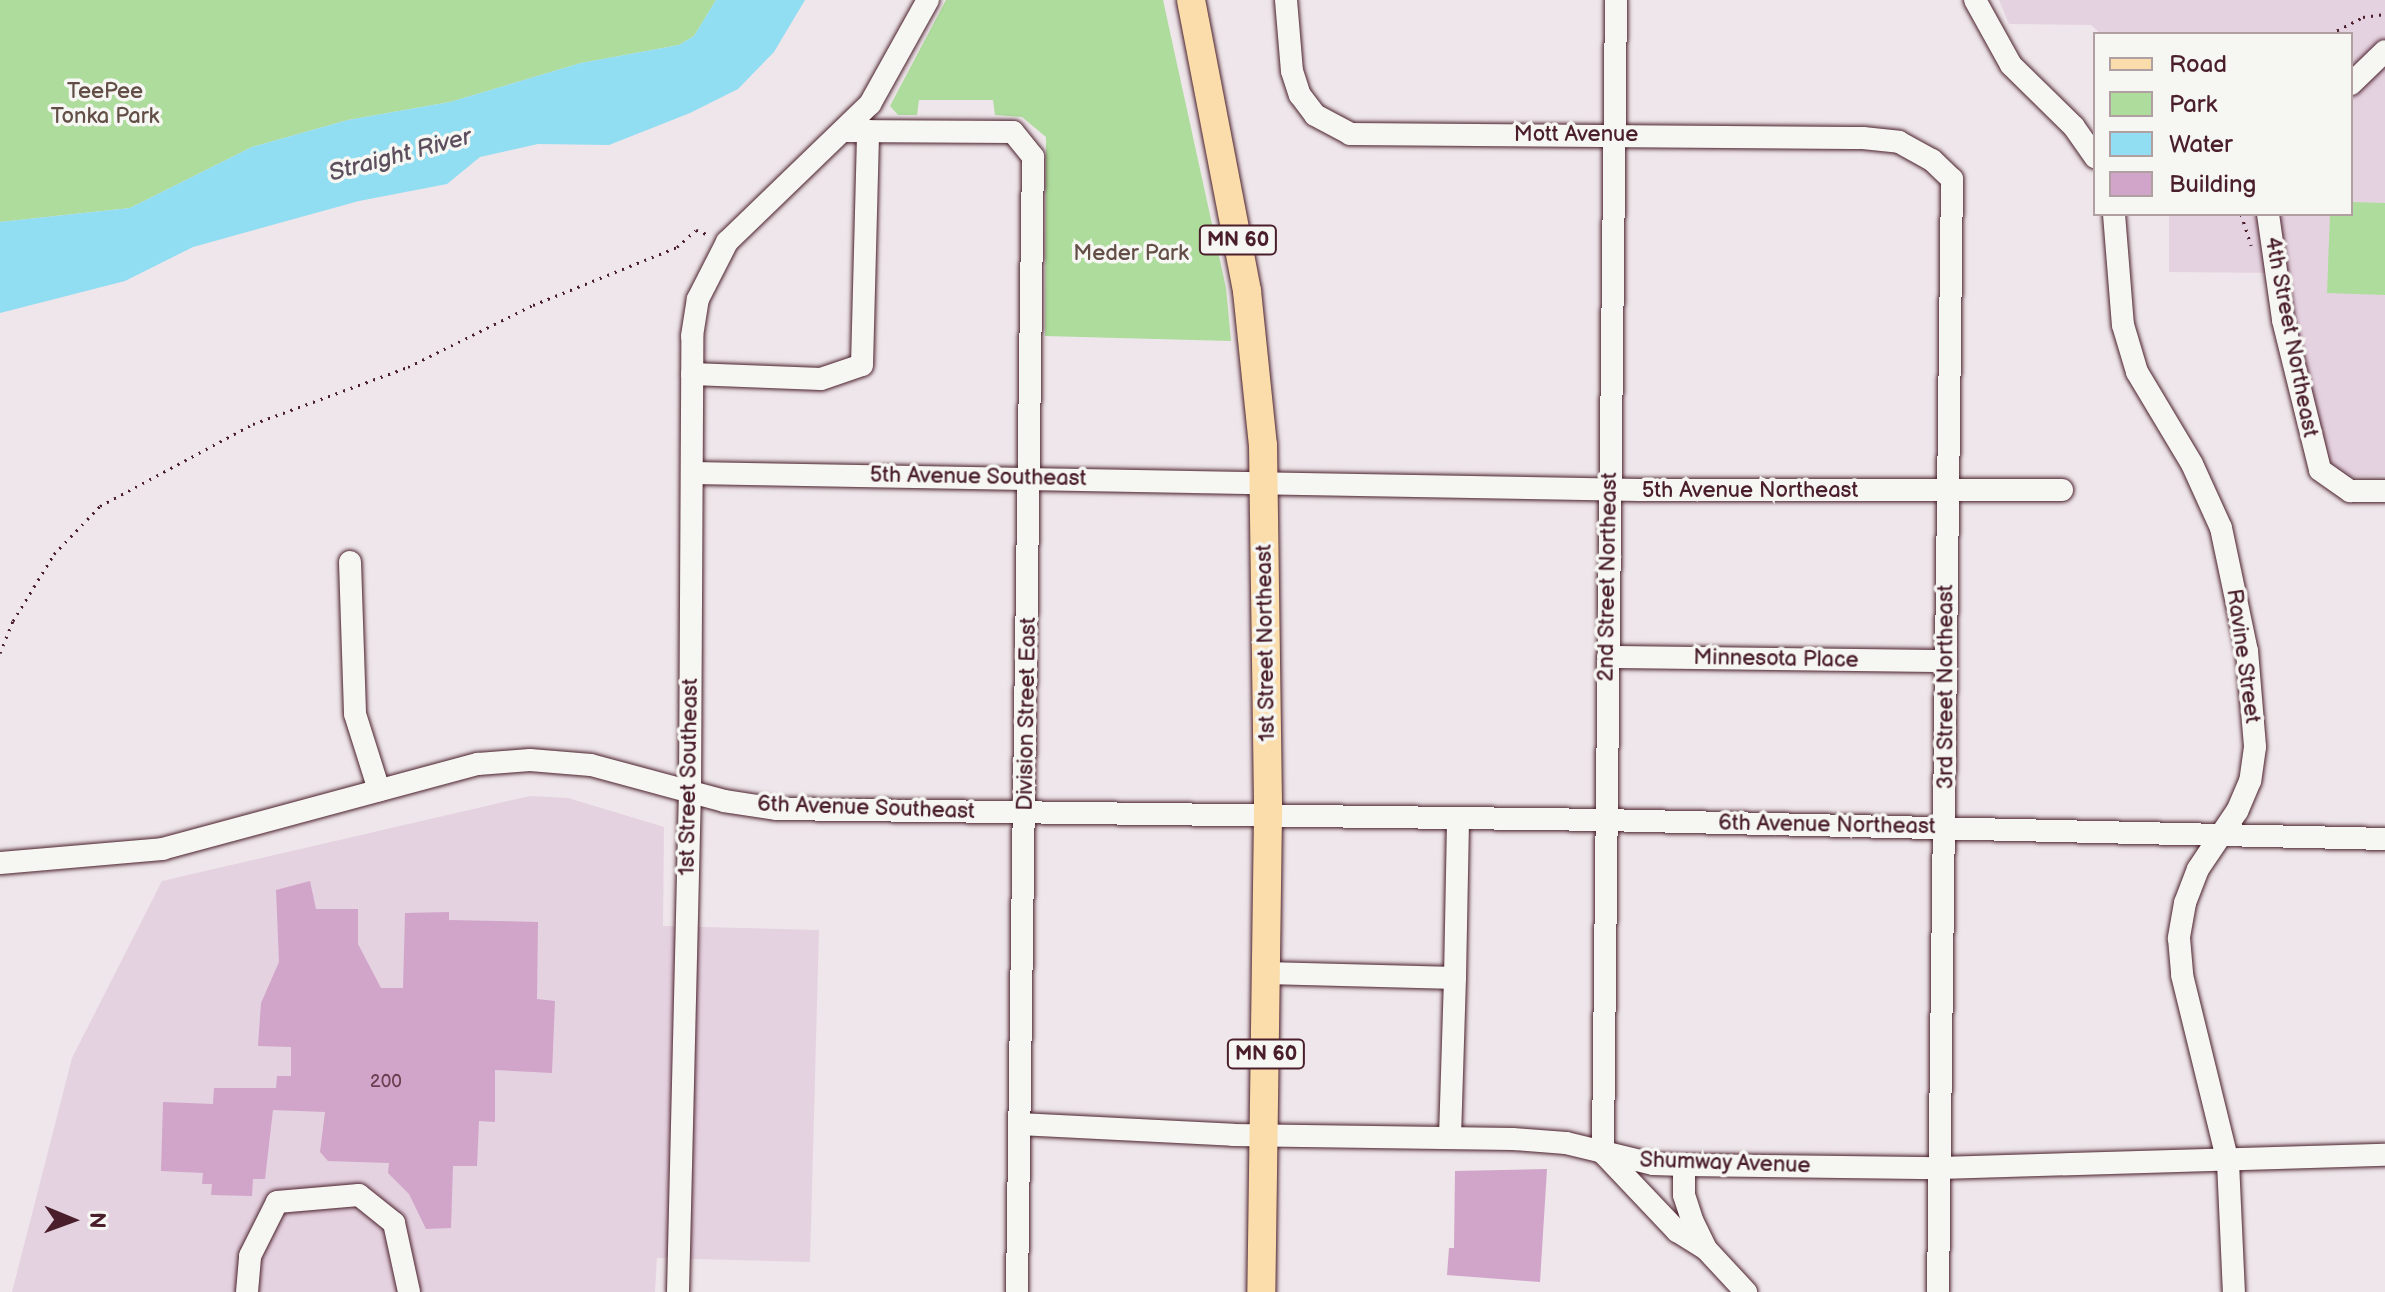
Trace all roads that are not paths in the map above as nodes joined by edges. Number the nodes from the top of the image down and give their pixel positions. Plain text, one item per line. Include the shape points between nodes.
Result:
1 (928, 0) edge
2 (1191, 0) edge
3 (1286, 0) edge
4 (1616, 0) edge
5 (1975, 0) edge
6 (2385, 51) edge
7 (2353, 82) edge
8 (844, 131) junction
9 (868, 131) junction
10 (1613, 134) junction
11 (2093, 154) edge
12 (1952, 179) joint
13 (2114, 216) edge
14 (2268, 216) edge
15 (692, 374) junction
16 (692, 473) junction
17 (1031, 477) junction
18 (1263, 484) junction
19 (1608, 490) junction
20 (2062, 490) dead end
21 (2385, 491) edge
22 (1948, 493) junction
23 (350, 562) dead end
24 (1608, 657) junction
25 (1944, 661) junction
26 (379, 790) junction
27 (690, 792) junction
28 (1026, 813) junction
29 (1268, 815) junction
30 (1458, 818) junction
31 (1603, 820) junction
32 (1946, 828) junction
33 (2219, 839) junction
34 (2385, 839) edge
35 (0, 863) edge
36 (1267, 973) junction
37 (1455, 978) junction
38 (1019, 1124) junction
39 (1264, 1136) junction
40 (1450, 1138) junction
41 (1603, 1153) junction
42 (2385, 1155) edge
43 (2228, 1162) junction
44 (1684, 1165) junction
45 (1940, 1168) junction
46 (1706, 1249) junction
47 (247, 1292) edge
48 (409, 1292) edge
49 (678, 1292) edge
50 (1017, 1292) edge
51 (1261, 1292) edge
52 (1746, 1292) edge
53 (1938, 1292) edge
54 (2234, 1292) edge

1 - 8 street, 1st Street Southeast via 870,104
2 - 18 main road, 1st Street Northeast / MN 60 via 1247,291
3 - 10 street, Mott Avenue via 1292,71 1300,95 1331,128 1370,137
4 - 10 street, 2nd Street Northeast
5 - 11 street via 2011,65 2074,127
6 - 7 street
8 - 9 street
8 - 15 street, 1st Street Southeast via 727,242 711,265 698,299
9 - 15 street via 862,365 821,379
9 - 17 street, Division Street East via 1013,132 1033,157
10 - 12 street, Mott Avenue via 1899,142 1932,160
10 - 19 street, 2nd Street Northeast
12 - 22 street, 3rd Street Northeast
13 - 33 street, Ravine Street via 2115,276 2137,372 2192,464 2221,528 2247,651 2252,770 2237,811
14 - 21 street, 4th Street Northeast via 2305,424 2320,470 2350,491
15 - 16 street, 1st Street Southeast
16 - 17 street, 5th Avenue Southeast
16 - 27 street, 1st Street Southeast
17 - 18 street, 5th Avenue Southeast
17 - 28 street, Division Street East
18 - 19 street, 5th Avenue Northeast
18 - 29 main road, 1st Street Northeast / MN 60
19 - 22 street, 5th Avenue Northeast
19 - 24 street, 2nd Street Northeast
20 - 22 street, 5th Avenue Northeast
22 - 25 street, 3rd Street Northeast
23 - 26 street via 355,714
24 - 25 street, Minnesota Place
24 - 31 street, 2nd Street Northeast
25 - 32 street, 3rd Street Northeast
26 - 27 street, 6th Avenue Southeast via 478,764 530,760 591,765
26 - 35 street, 6th Avenue Southeast via 162,849
27 - 28 street, 6th Avenue Southeast via 777,809
27 - 49 street, 1st Street Southeast
28 - 29 street, 6th Avenue Southeast
28 - 38 street, Division Street East
29 - 30 street, 6th Avenue Northeast
29 - 36 main road, 1st Street Northeast / MN 60
30 - 31 street, 6th Avenue Northeast
30 - 37 street
31 - 32 street, 6th Avenue Northeast
31 - 41 street, 2nd Street Northeast
32 - 33 street, 6th Avenue Northeast
32 - 45 street, 3rd Street Northeast
33 - 34 street, 6th Avenue Northeast
33 - 43 street, Ravine Street via 2189,891 2179,938 2182,975
36 - 37 street
36 - 39 main road, 1st Street Northeast / MN 60
37 - 40 street
38 - 39 street, Shumway Avenue
38 - 50 street, Division Street East
39 - 40 street, Shumway Avenue
39 - 51 main road, 1st Street Northeast / MN 60
40 - 41 street, Shumway Avenue via 1566,1143
41 - 44 street, Shumway Avenue
41 - 46 street via 1677,1231
42 - 43 street, Shumway Avenue via 2322,1153
43 - 45 street, Shumway Avenue
43 - 54 street, Ravine Street
44 - 45 street, Shumway Avenue
44 - 46 street via 1684,1195
45 - 53 street, 3rd Street Northeast
46 - 52 street
47 - 48 street via 250,1256 277,1202 359,1195 394,1223

